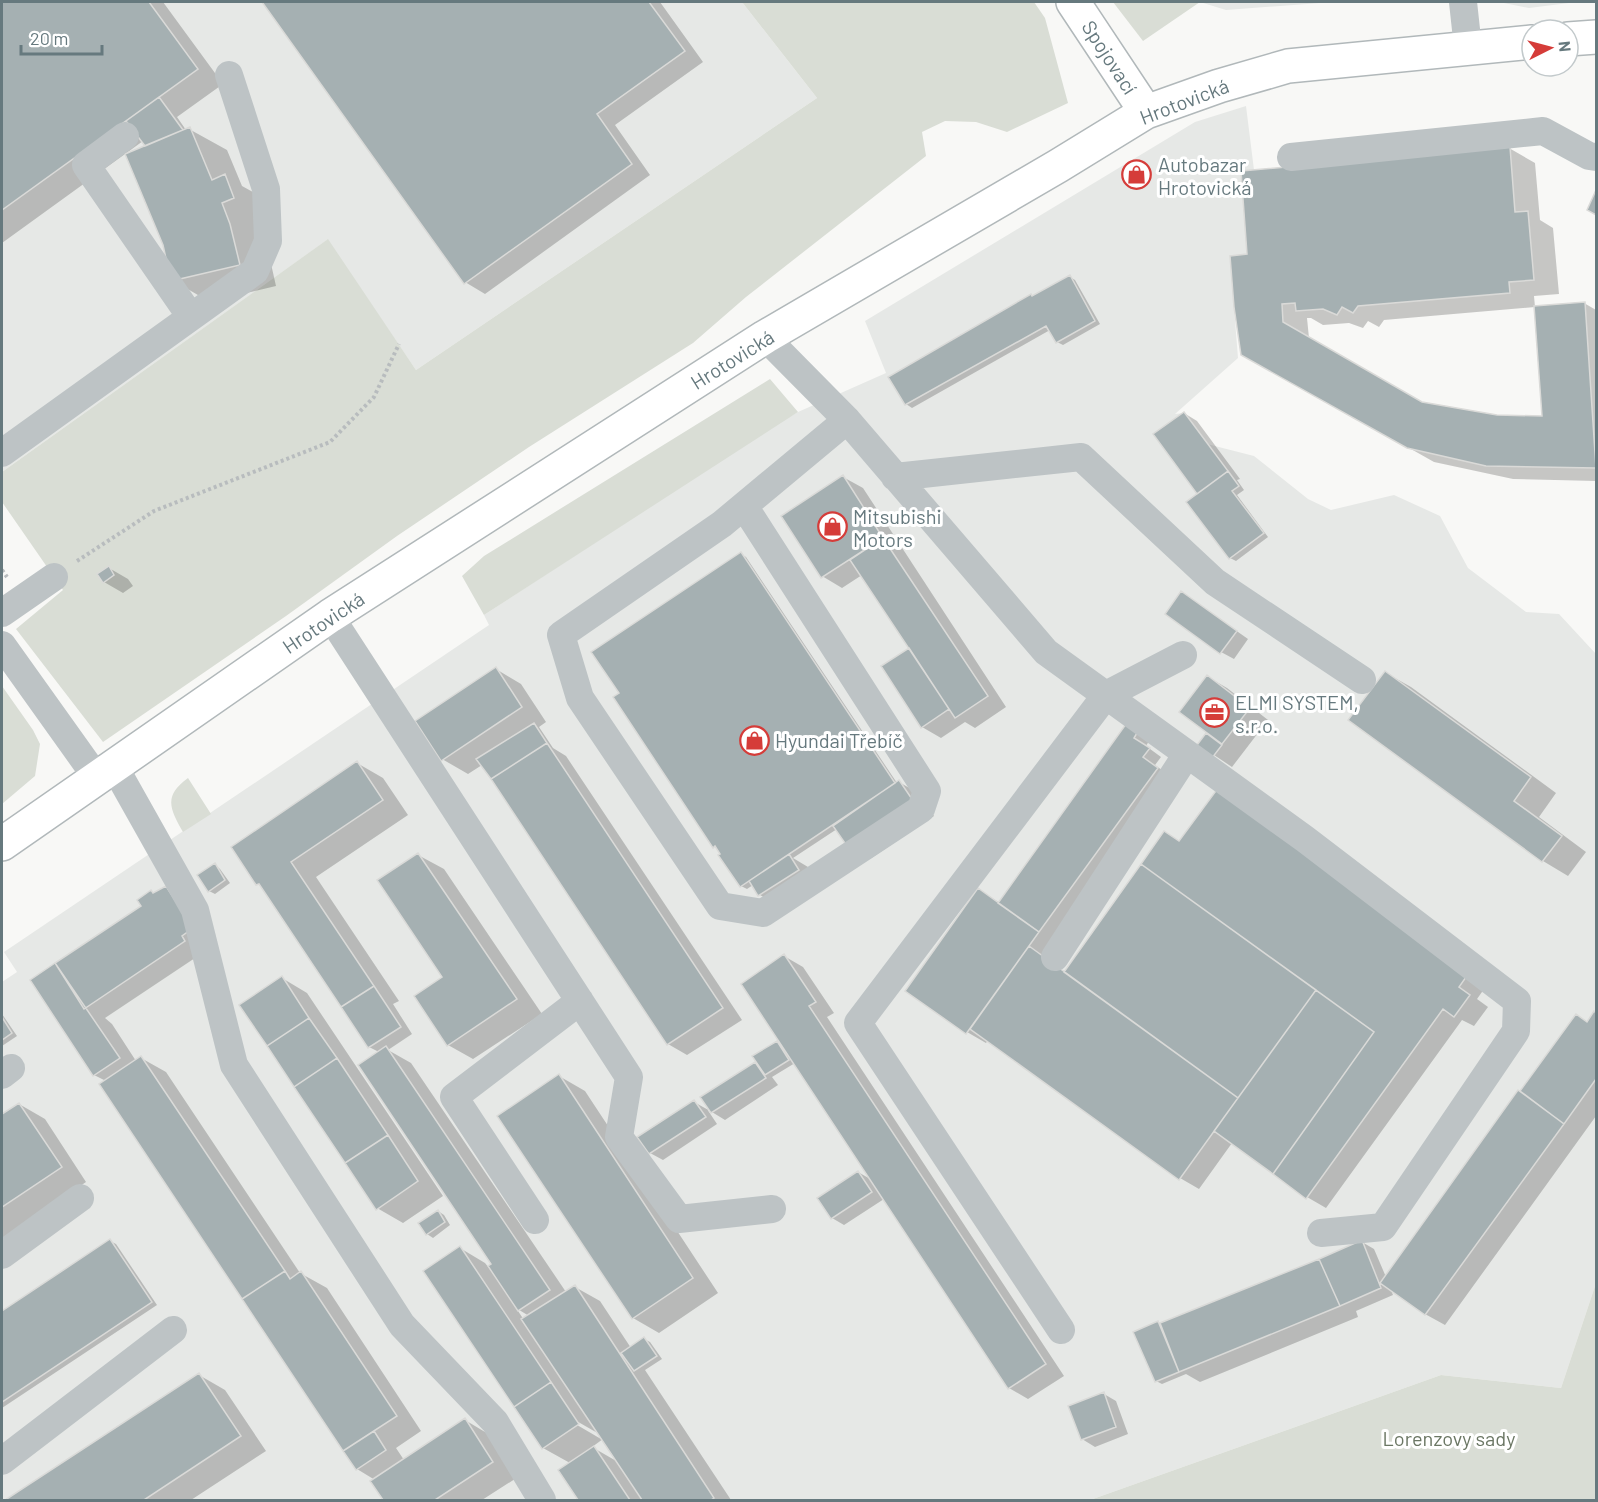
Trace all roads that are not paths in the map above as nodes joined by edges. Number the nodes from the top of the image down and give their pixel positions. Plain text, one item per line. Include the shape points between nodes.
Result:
1 (1073, 2) edge
2 (1463, 2) edge
3 (1596, 37) edge
4 (1580, 38) edge
5 (1520, 43) edge
6 (1468, 48) junction
7 (229, 75) dead end
8 (1146, 112) junction
9 (125, 136) dead end
10 (1291, 157) dead end
11 (1596, 157) edge
12 (191, 317) junction
13 (765, 337) junction
14 (847, 420) junction
15 (2, 453) edge
16 (895, 477) junction
17 (744, 506) junction
18 (54, 577) road end
19 (2, 613) edge
20 (330, 616) junction
21 (2, 645) edge
22 (1183, 655) dead end
23 (1362, 681) dead end
24 (1106, 695) junction
25 (1187, 754) junction
26 (106, 772) junction
27 (2, 844) edge
28 (1055, 957) dead end
29 (580, 1001) junction
30 (80, 1198) dead end
31 (772, 1209) dead end
32 (535, 1220) dead end
33 (1321, 1233) dead end
34 (2, 1255) edge
35 (173, 1330) dead end
36 (1061, 1330) dead end
37 (2, 1461) edge
38 (542, 1500) edge

1 - 8 main road, Spojovací
2 - 6 street
3 - 4 main road
5 - 6 main road, Hrotovická
6 - 8 main road, Hrotovická via 1288,66
7 - 12 street via 266,189 268,241 255,271
8 - 13 main road, Hrotovická
9 - 12 street via 86,165
10 - 11 street via 1543,131
12 - 15 street via 155,335 91,380 26,427
13 - 14 street
13 - 20 main road, Hrotovická
14 - 16 street
14 - 17 street
16 - 23 street via 1081,457 1215,582
16 - 24 street via 1046,652
17 - 17 street via 561,635 580,698 720,906 763,913 921,809 927,791
18 - 19 street
20 - 26 main road, Hrotovická
20 - 29 street
21 - 26 street
22 - 24 street
24 - 25 street
24 - 36 street via 858,1023
25 - 28 street
25 - 33 street via 1517,1001 1516,1031 1383,1227
26 - 27 main road, Hrotovická
26 - 38 street via 195,910 234,1065 402,1325 495,1422
29 - 31 street via 629,1077 619,1137 679,1219
29 - 32 street via 454,1097
30 - 34 street
35 - 37 street

